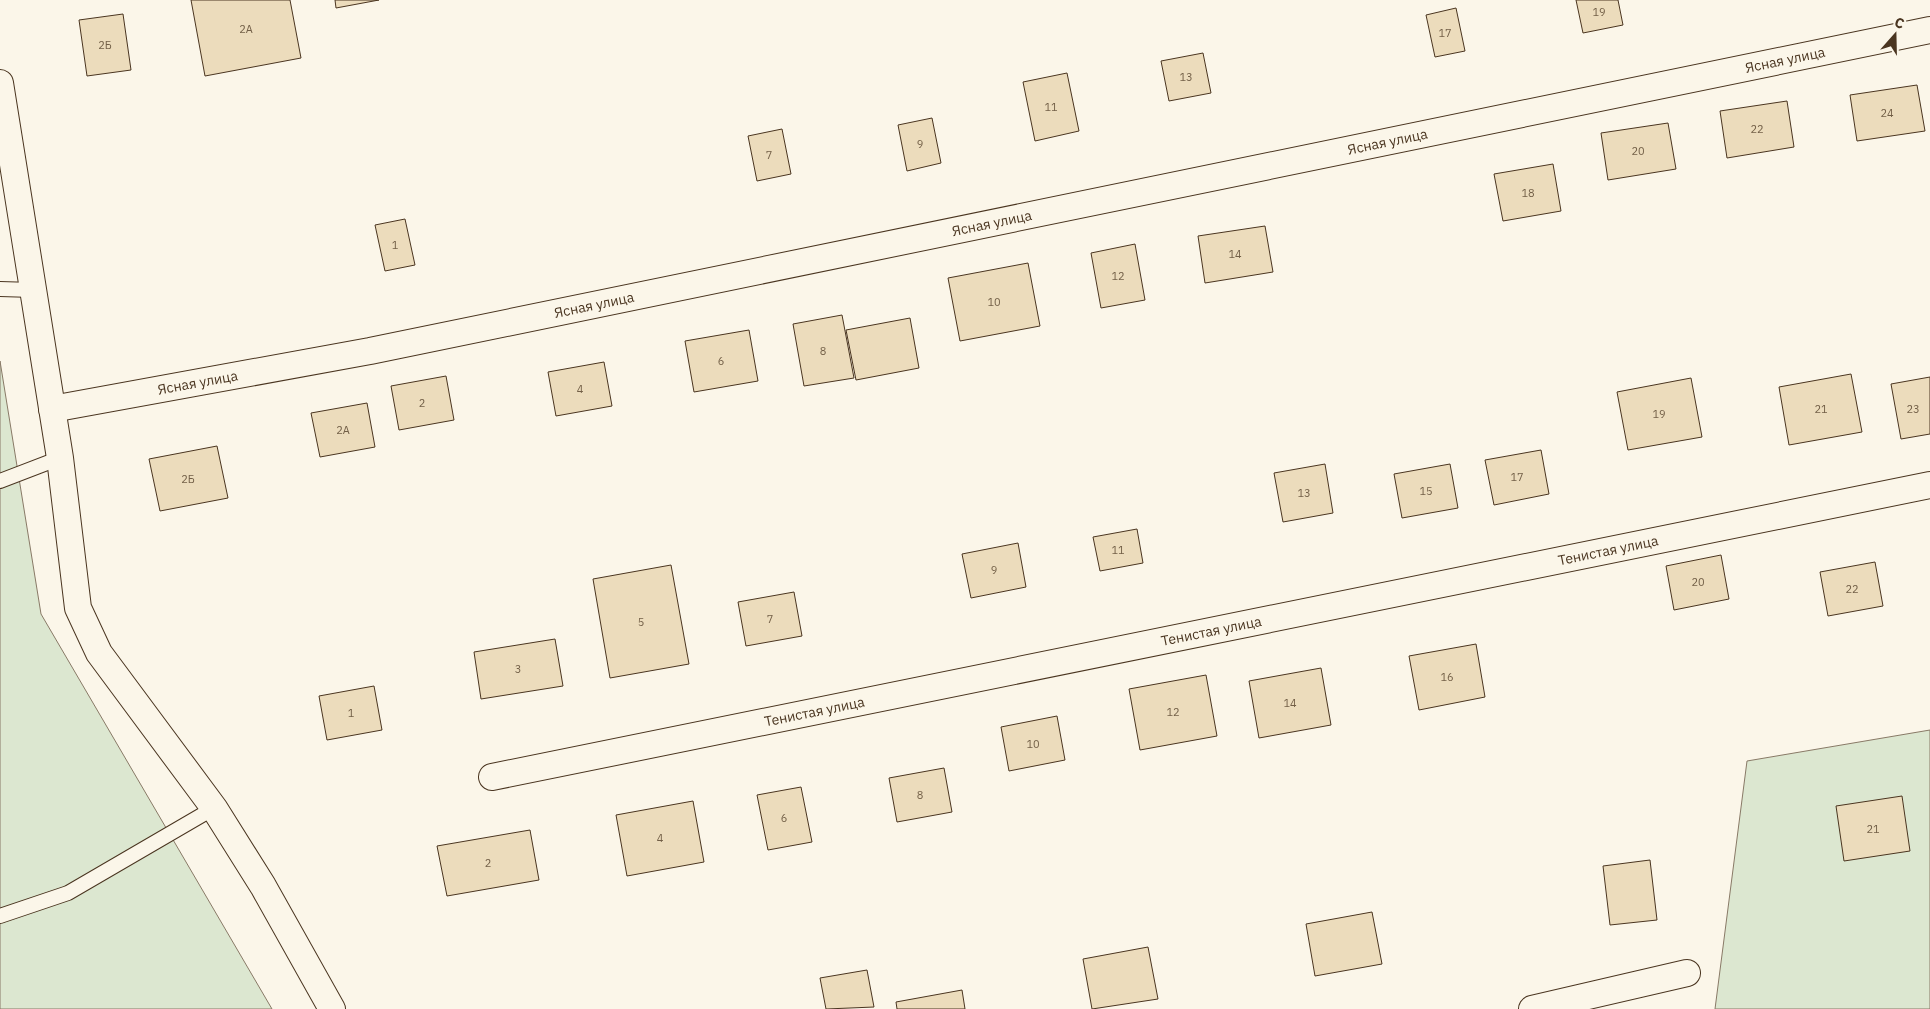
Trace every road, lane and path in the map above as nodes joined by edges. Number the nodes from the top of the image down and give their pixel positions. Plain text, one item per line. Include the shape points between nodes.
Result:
1 (1930, 30) edge
2 (0, 83) edge
3 (0, 289) edge
4 (33, 290) junction
5 (52, 409) junction
6 (60, 458) junction
7 (0, 481) edge
8 (1930, 485) edge
9 (492, 777) dead end
10 (214, 808) junction
11 (0, 916) edge
12 (1688, 973) dead end
13 (332, 1009) edge
14 (1532, 1009) edge

1 - 5 street, Ясная улица via 370,351
2 - 4 street
3 - 4 lane
4 - 5 street
5 - 6 street
6 - 7 lane
6 - 10 street via 78,608 99,653
8 - 9 street, Тенистая улица
10 - 11 lane via 68,893
10 - 13 street via 263,886
12 - 14 street

